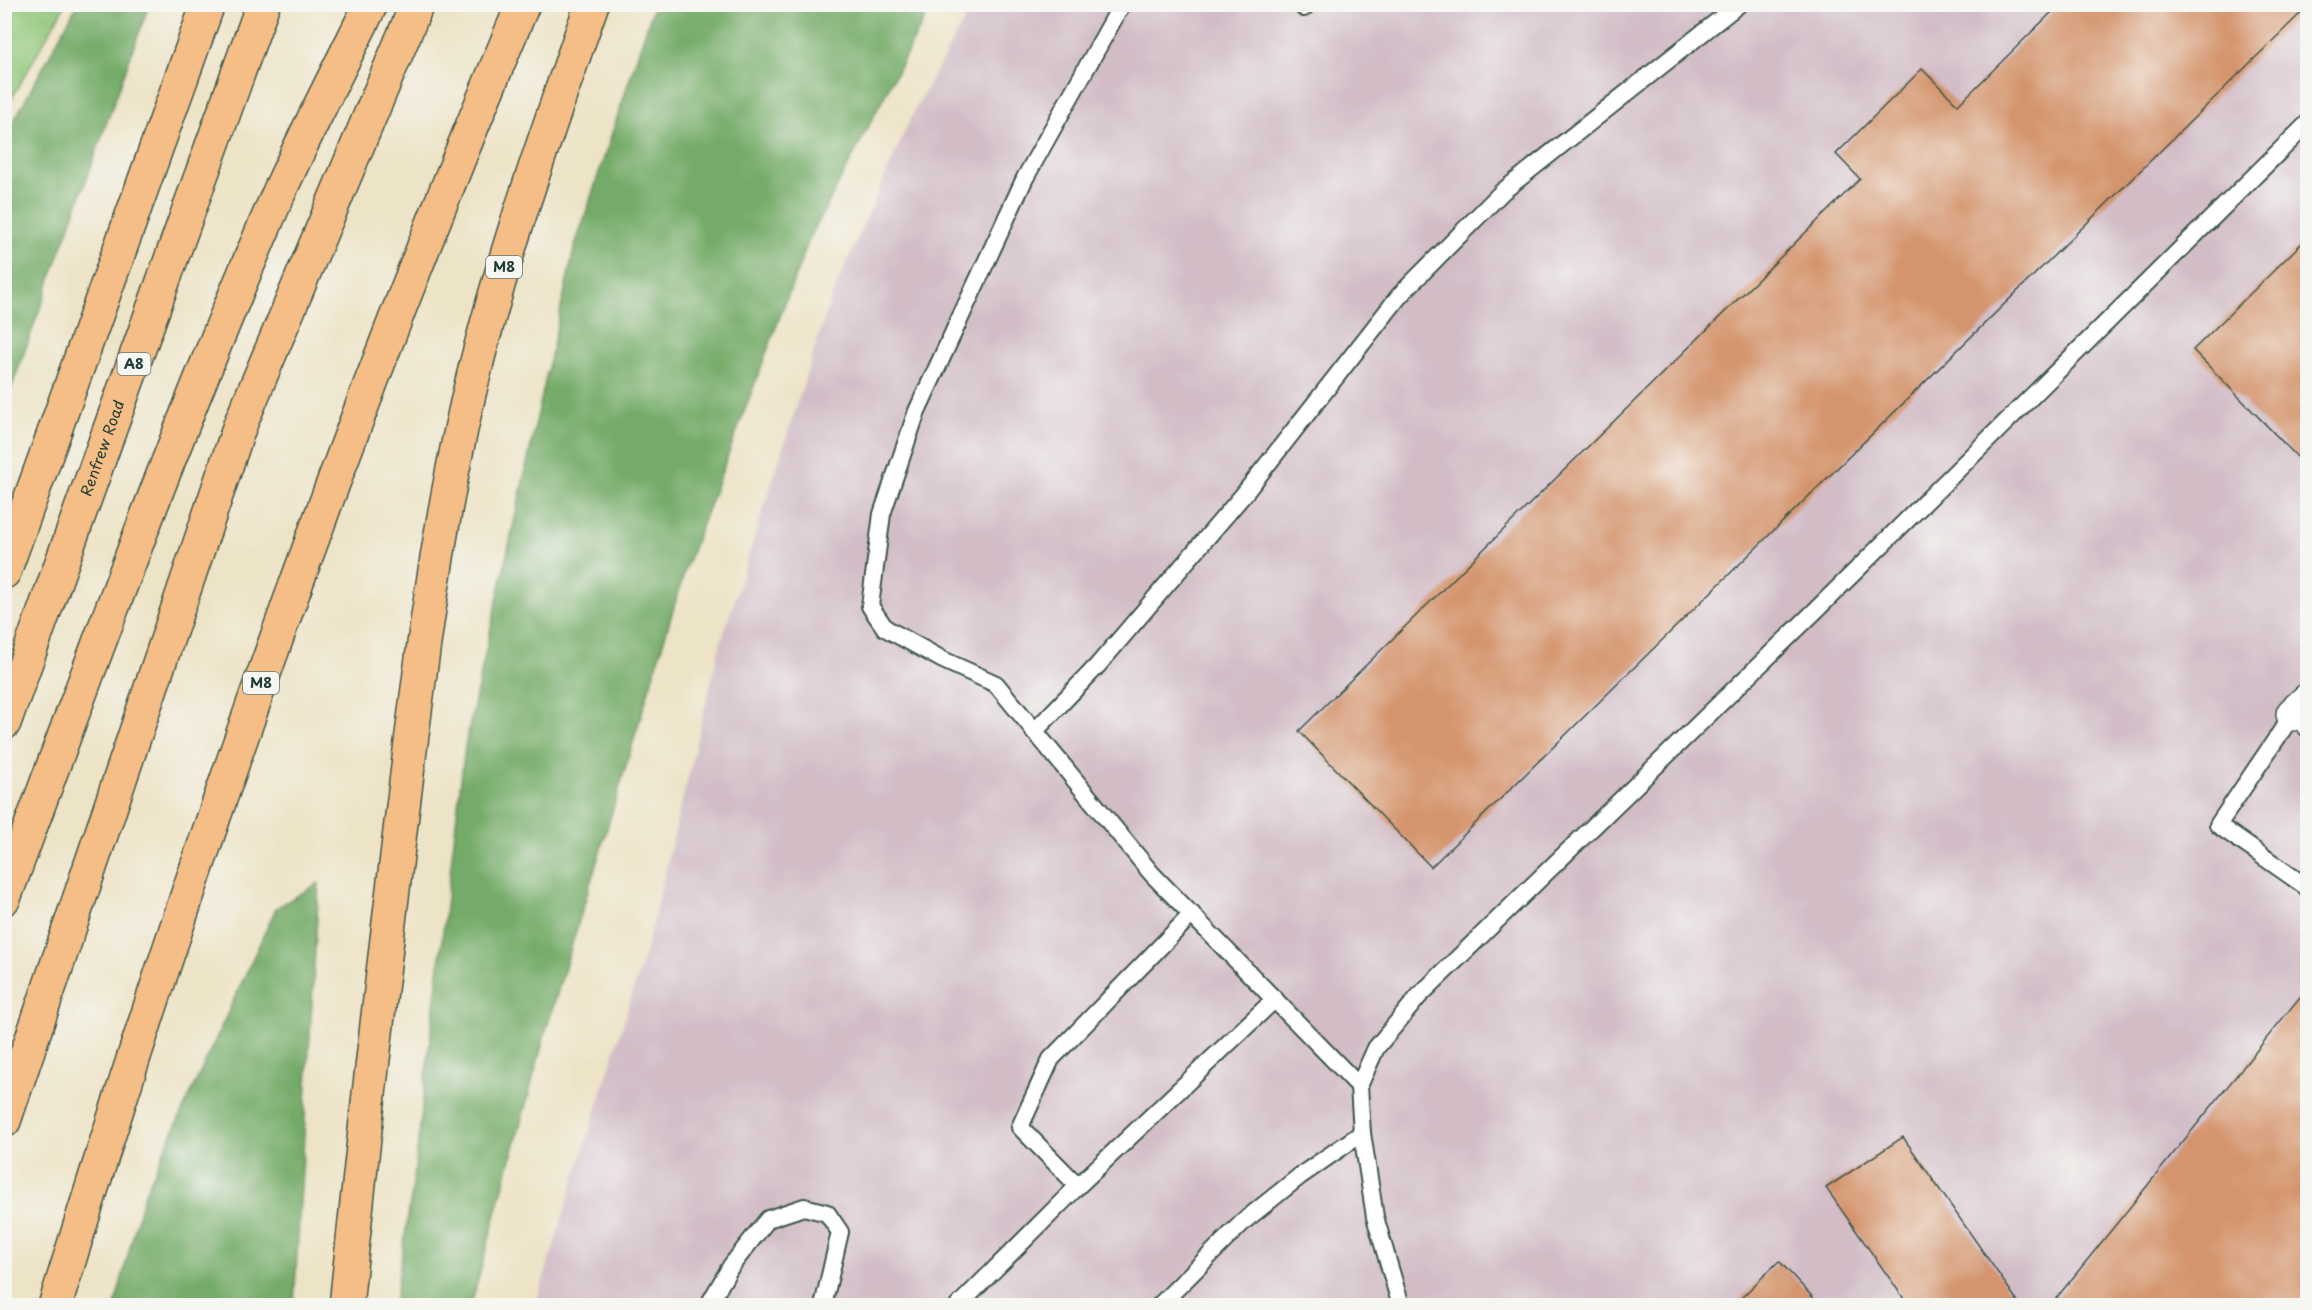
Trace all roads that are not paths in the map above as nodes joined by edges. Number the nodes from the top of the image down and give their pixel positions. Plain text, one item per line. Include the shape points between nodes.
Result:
1 (208, 4) edge
2 (263, 4) edge
3 (371, 4) edge
4 (417, 4) edge
5 (523, 4) edge
6 (592, 4) edge
7 (1122, 4) edge
8 (1739, 4) edge
9 (2307, 123) edge
10 (4, 572) edge
11 (2303, 715) edge
12 (4, 723) edge
13 (1034, 732) junction
14 (2307, 888) edge
15 (4, 898) edge
16 (1192, 914) junction
17 (1275, 999) junction
18 (1359, 1086) junction
19 (4, 1121) edge
20 (1362, 1133) junction
21 (1078, 1185) junction
22 (55, 1305) edge
23 (346, 1305) edge
24 (708, 1305) edge
25 (824, 1305) edge
26 (958, 1305) edge
27 (1159, 1305) edge
28 (1401, 1305) edge

1 - 10 main road
2 - 12 main road, Renfrew Road / A8
3 - 15 main road via 282,187 217,340 127,566
4 - 19 main road via 240,425
5 - 22 main road, M8 via 394,322 313,537 142,1024
6 - 23 main road, M8 via 489,317 462,424 440,537 384,957
7 - 13 lane via 1025,177 917,411 882,514 870,606 885,628 996,684
8 - 13 lane via 1502,192 1400,295 1244,494 1098,665
9 - 18 lane via 1419,996 1376,1048
11 - 14 lane via 2218,825
13 - 16 lane via 1152,874
16 - 17 lane
16 - 21 lane via 1051,1059 1020,1127
17 - 18 lane
17 - 21 lane
18 - 20 lane
20 - 27 lane via 1244,1221
20 - 28 lane via 1375,1217
21 - 26 lane
24 - 25 lane via 731,1266 768,1219 804,1207 827,1213 840,1233

